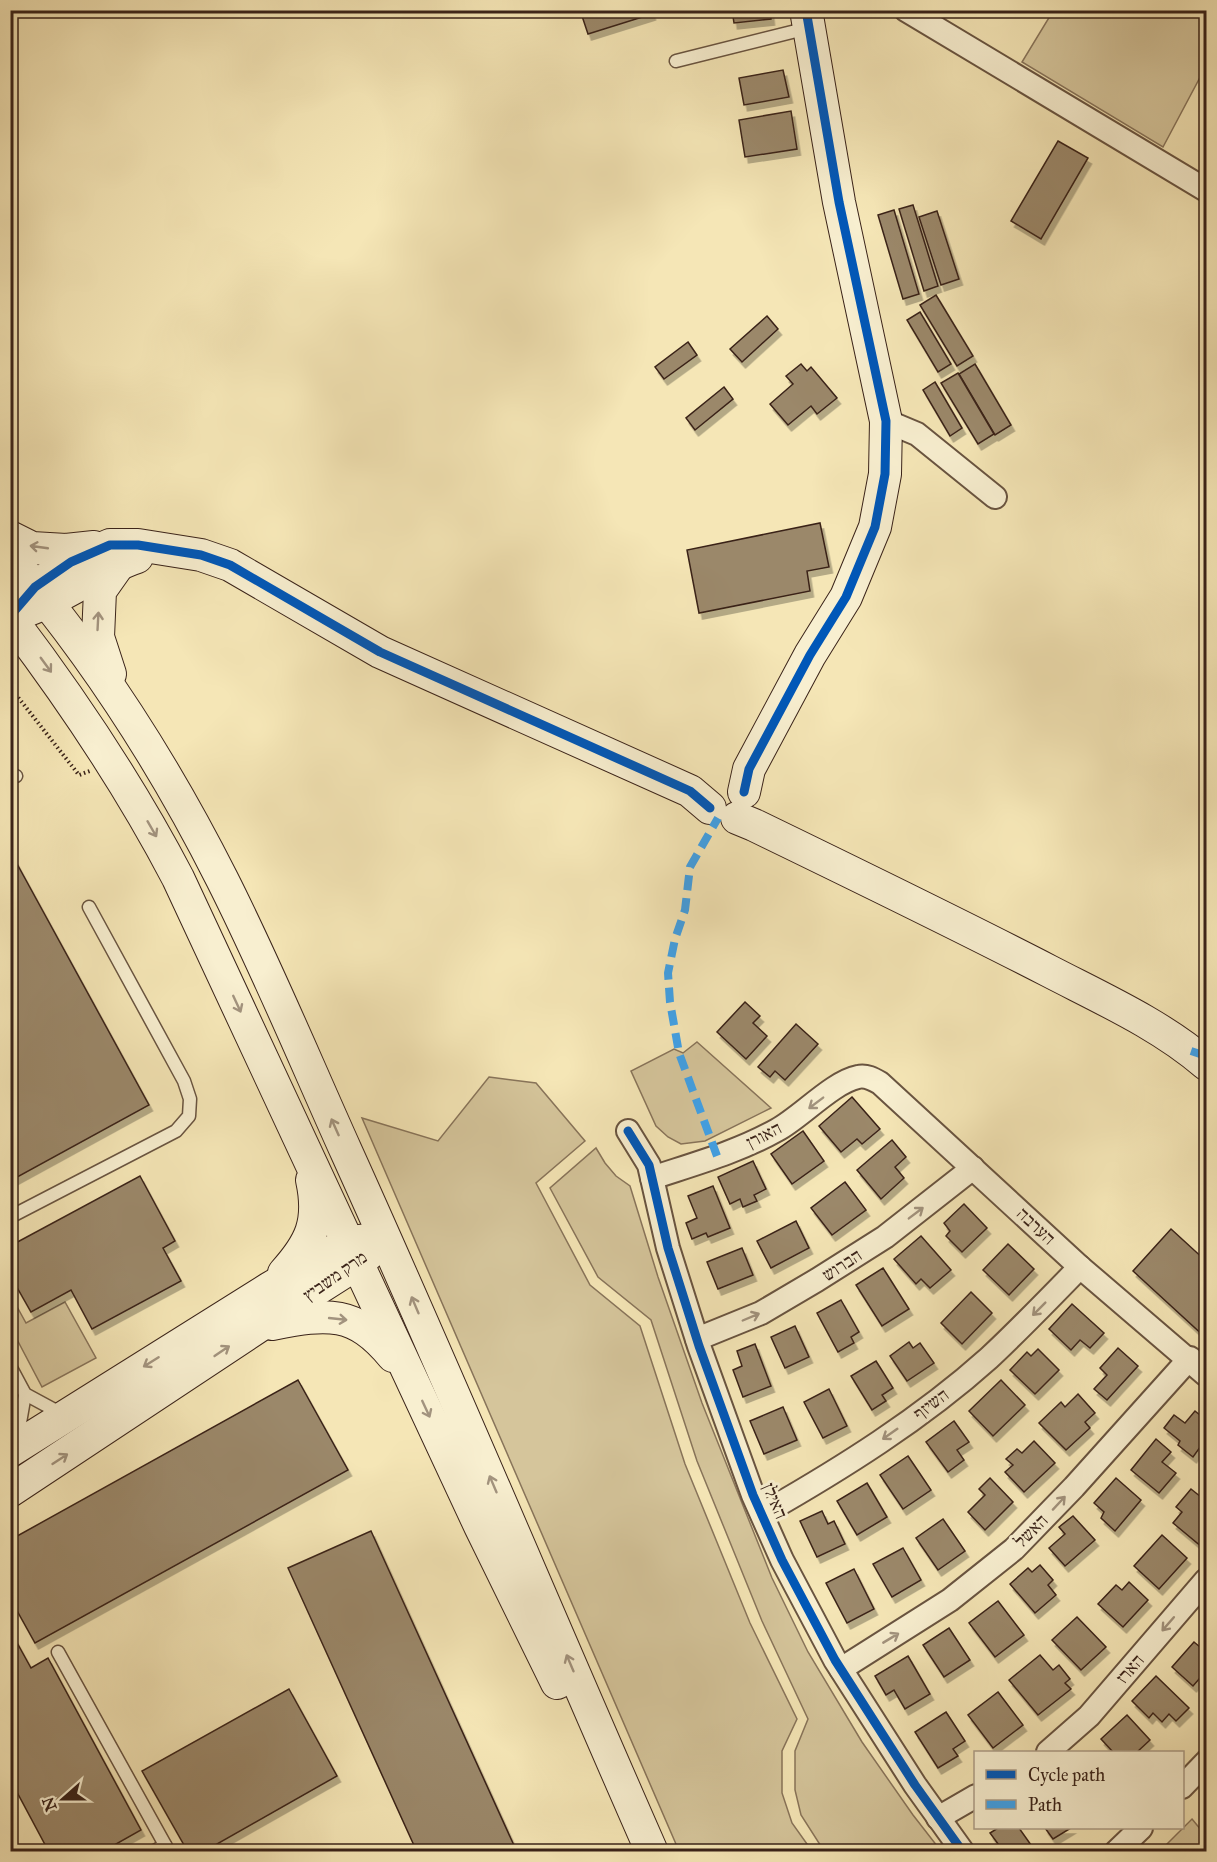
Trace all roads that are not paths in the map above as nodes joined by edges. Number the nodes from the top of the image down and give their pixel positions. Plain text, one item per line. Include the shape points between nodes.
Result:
1 (906, 10) edge
2 (807, 19) edge
3 (676, 61) dead end
4 (1206, 190) edge
5 (886, 421) junction
6 (994, 497) dead end
7 (10, 537) edge
8 (115, 554) junction
9 (10, 557) edge
10 (41, 595) junction
11 (10, 617) edge
12 (117, 698) junction
13 (730, 798) junction
14 (89, 907) dead end
15 (1206, 1064) edge
16 (866, 1076) joint
17 (628, 1131) dead end
18 (308, 1159) junction
19 (973, 1168) junction
20 (652, 1178) junction
21 (10, 1217) edge
22 (386, 1238) junction
23 (354, 1253) junction
24 (1080, 1268) junction
25 (270, 1288) junction
26 (259, 1326) junction
27 (697, 1339) junction
28 (1190, 1358) junction
29 (10, 1366) edge
30 (1206, 1374) edge
31 (413, 1380) junction
32 (25, 1394) junction
33 (66, 1416) junction
34 (13, 1449) edge
35 (10, 1491) edge
36 (762, 1514) junction
37 (1206, 1580) edge
38 (58, 1652) dead end
39 (841, 1668) junction
40 (1049, 1751) edge
41 (1206, 1762) edge
42 (1184, 1785) edge
43 (974, 1797) edge
44 (938, 1818) junction
45 (1139, 1829) edge
46 (167, 1848) edge
47 (1118, 1850) edge
48 (153, 1851) edge
49 (639, 1851) edge
50 (652, 1851) edge
51 (963, 1851) edge

1 - 4 street
2 - 3 lane
2 - 5 main road via 839,202
5 - 6 street via 917,434
5 - 13 main road via 885,474 875,527 846,597
8 -> 7 main road via 32,548
8 - 10 main road via 71,562
12 -> 8 main road via 98,636 100,591
8 - 13 main road via 138,545 201,555 230,565 380,652
9 - 10 main road
10 - 11 main road
10 - 12 main road
11 -> 18 main road via 112,762 155,835
22 -> 12 main road via 222,879
13 - 15 main road via 1159,1030
14 - 21 lane via 184,1081 190,1099 189,1116 176,1131
16 - 19 street, הערבה via 880,1083
16 -> 20 street, האורן via 839,1085 777,1130 746,1145
17 - 20 street, האילן via 649,1165
18 - 23 main road
18 - 25 main road via 316,1222 304,1248
19 - 24 street, הערבה
27 -> 19 street, הברוש via 762,1312 817,1280 885,1237
20 - 27 street, האילן via 668,1248
22 - 23 main road, מרק משביץ
50 -> 22 main road
23 - 25 main road, מרק משביץ
23 - 26 main road, מרק משביץ
23 - 31 main road
24 - 28 street, הערבה
24 -> 36 street, השיזף via 989,1358 951,1389 859,1455
25 -> 33 main road, מרק משביץ
26 -> 31 main road via 310,1318 346,1319 380,1340
35 -> 26 main road, מרק משביץ
27 - 36 street, האילן
28 - 30 street, הערבה
39 -> 28 street, האשל via 950,1600 1014,1549
29 - 32 lane
31 -> 49 main road
32 - 33 lane
32 - 34 lane
33 - 34 main road, מרק משביץ
36 - 39 street, האילן via 810,1615
37 -> 40 street, הארז via 1089,1716
38 - 46 lane
39 - 44 street, האילן
41 - 42 street
43 - 44 street
44 - 51 street, האילן
45 - 47 street
46 - 48 lane

